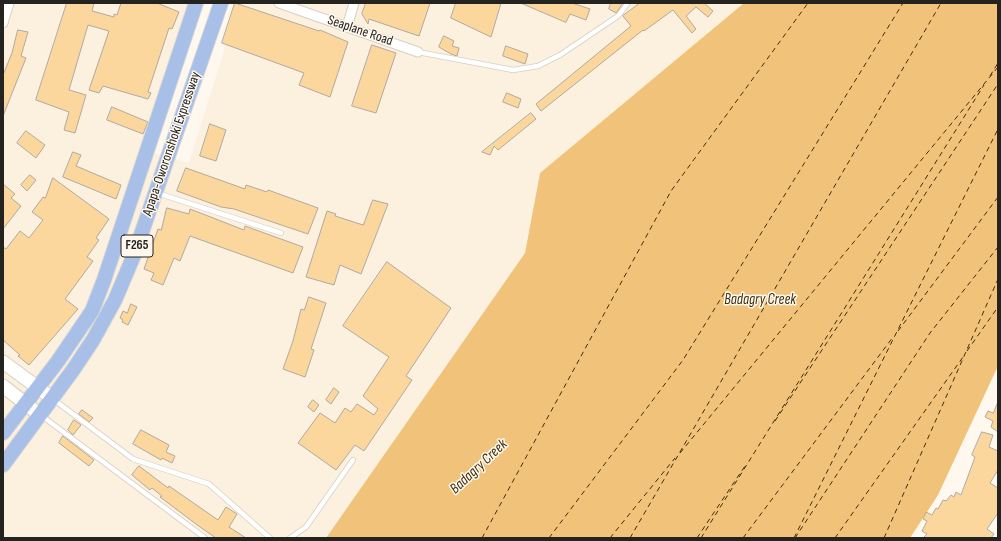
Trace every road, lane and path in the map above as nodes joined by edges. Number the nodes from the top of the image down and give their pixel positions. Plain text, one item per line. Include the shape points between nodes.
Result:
1 (9, 3) edge
2 (196, 3) edge
3 (221, 3) edge
4 (279, 3) edge
5 (354, 3) edge
6 (628, 3) edge
7 (3, 23) edge
8 (347, 27) junction
9 (418, 52) joint
10 (155, 192) junction
11 (281, 233) dead end
12 (3, 362) edge
13 (3, 386) edge
14 (38, 387) junction
15 (52, 398) junction
16 (24, 404) junction
17 (40, 415) junction
18 (3, 433) edge
19 (353, 460) dead end
20 (3, 465) edge
21 (205, 538) edge
22 (270, 538) edge
23 (290, 538) edge

1 - 7 street
2 - 14 main road, Apapa-Oworonshoki Expressway / F265 via 92,311
3 - 10 main road, Apapa-Oworonshoki Expressway / F265
4 - 8 street, Seaplane Road
5 - 8 street
6 - 9 lane via 618,16 560,55 538,66 513,70
8 - 9 street, Seaplane Road
10 - 11 lane
10 - 15 main road, Apapa-Oworonshoki Expressway / F265 via 134,255 115,300 93,340
12 - 14 main road
13 - 16 main road
14 - 15 main road
14 - 16 main road, Apapa-Oworonshoki Expressway / F265
15 - 17 main road, Apapa-Oworonshoki Expressway / F265
15 - 22 lane via 133,459 209,484
16 - 17 main road
16 - 18 main road, Apapa-Oworonshoki Expressway / F265
17 - 20 main road, Apapa-Oworonshoki Expressway / F265
17 - 21 lane
19 - 23 lane via 306,527

